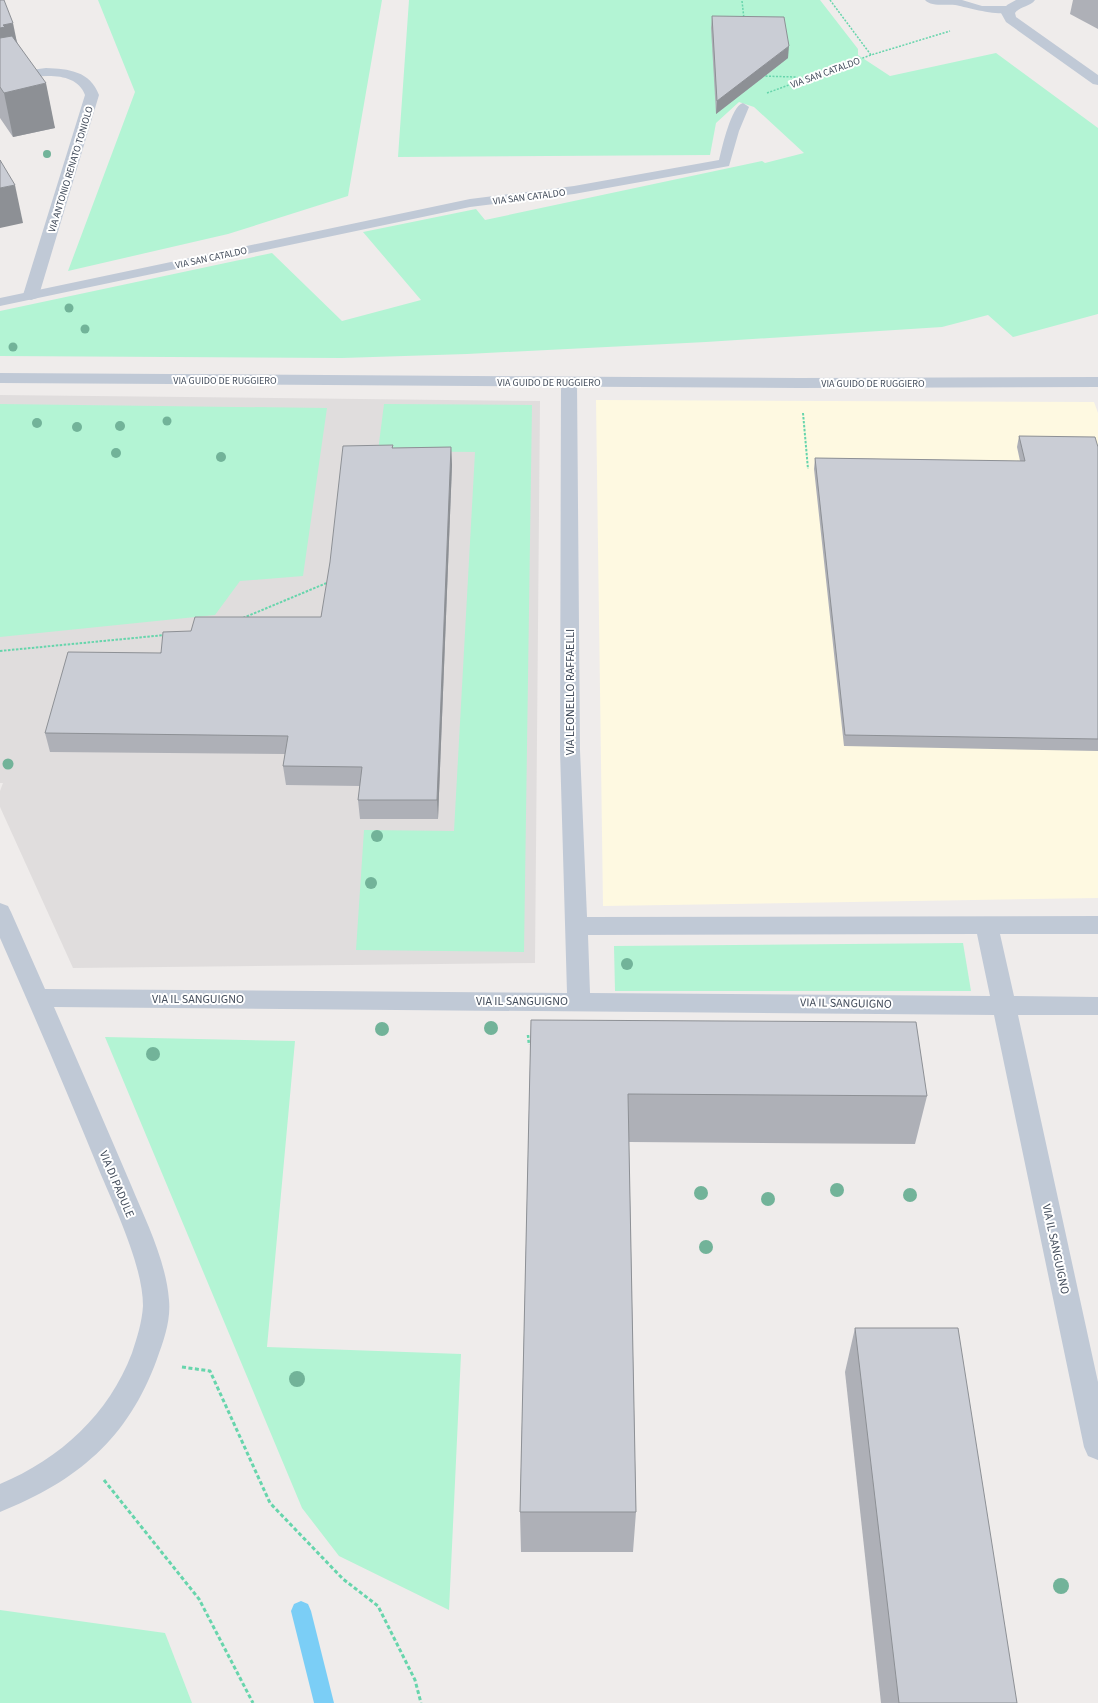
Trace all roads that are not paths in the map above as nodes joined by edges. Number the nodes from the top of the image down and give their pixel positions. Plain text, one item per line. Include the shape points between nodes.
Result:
1 (931, 0) edge
2 (1029, 0) edge
3 (1010, 9) junction
4 (0, 78) edge
5 (1098, 81) edge
6 (743, 107) road end
7 (31, 295) junction
8 (0, 302) edge
9 (0, 378) edge
10 (569, 382) junction
11 (1098, 382) edge
12 (0, 912) edge
13 (1098, 925) edge
14 (575, 926) junction
15 (987, 926) junction
16 (38, 998) junction
17 (579, 1001) junction
18 (1005, 1005) junction
19 (1098, 1006) edge
20 (1098, 1446) edge
21 (0, 1498) edge

1 - 3 lane via 957,2 982,9
2 - 3 street
3 - 5 street via 1008,13 1014,22
4 - 7 street, VIA ANTONIO RENATO TONIOLO via 45,72 68,74 88,85 92,95
6 - 7 lane, VIA SAN CATALDO via 732,131 725,163 574,190 470,203
7 - 8 lane, VIA SAN CATALDO
9 - 10 street, VIA GUIDO DE RUGGIERO
10 - 11 street, VIA GUIDO DE RUGGIERO
10 - 14 street, VIA LEONELLO RAFFAELLI via 570,750
12 - 16 street, VIA DI PADULE
13 - 15 street
14 - 15 street
14 - 17 street, VIA LEONELLO RAFFAELLI
15 - 18 street, VIA IL SANGUIGNO
16 - 17 street, VIA IL SANGUIGNO
16 - 21 street, VIA DI PADULE via 132,1218 154,1282 156,1309 144,1361 125,1399 103,1431 81,1451 41,1480
17 - 18 street, VIA IL SANGUIGNO
18 - 19 street, VIA IL SANGUIGNO
18 - 20 street, VIA IL SANGUIGNO

